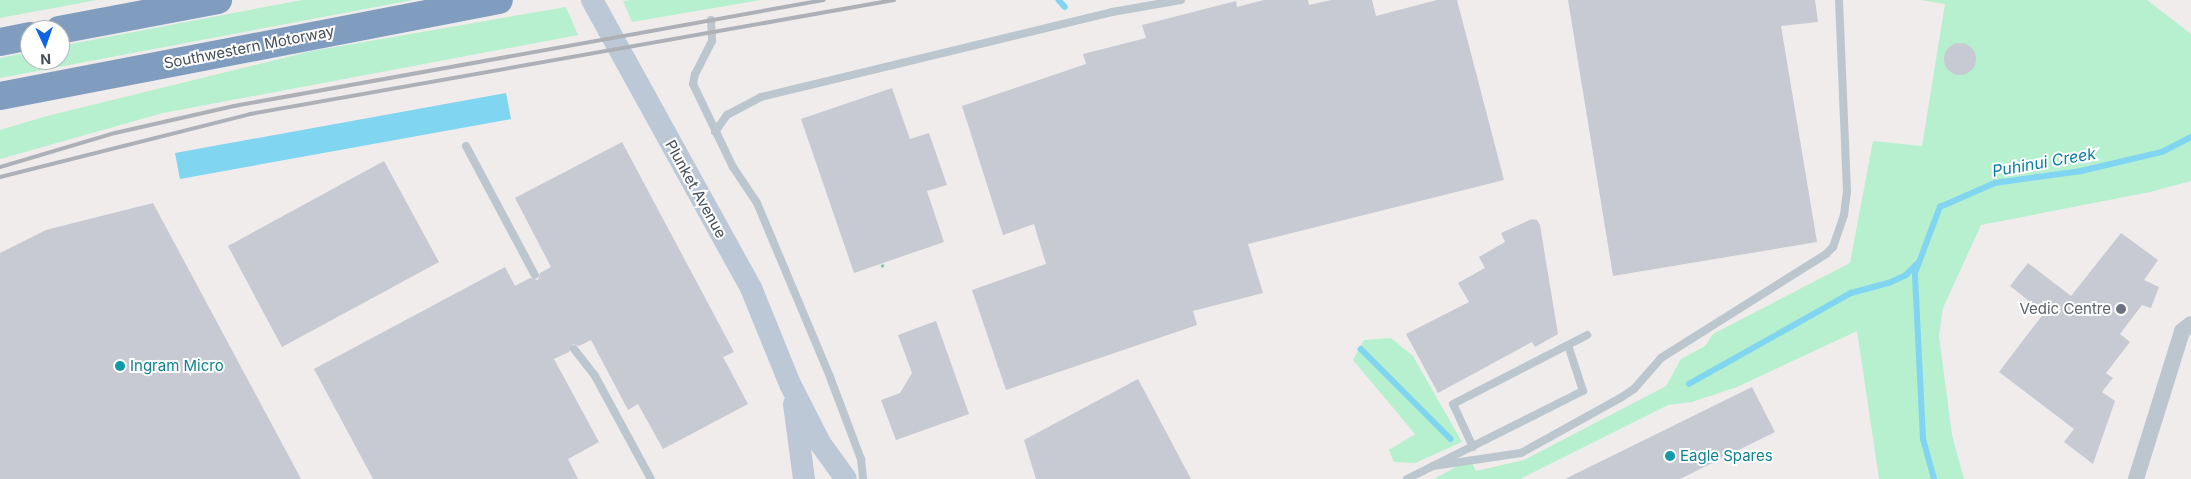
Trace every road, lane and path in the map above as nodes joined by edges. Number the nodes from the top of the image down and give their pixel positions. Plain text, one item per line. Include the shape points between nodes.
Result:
1 (218, 0) edge
2 (499, 0) edge
3 (592, 0) edge
4 (1181, 0) edge
5 (1839, 0) edge
6 (711, 20) dead end
7 (70, 28) edge
8 (20, 38) edge
9 (0, 42) edge
10 (156, 65) junction
11 (0, 96) edge
12 (0, 114) edge
13 (714, 132) junction
14 (466, 146) dead end
15 (535, 275) dead end
16 (2191, 324) edge
17 (1587, 336) dead end
18 (1568, 346) junction
19 (574, 349) dead end
20 (790, 384) junction
21 (1473, 447) junction
22 (1434, 466) junction
23 (650, 479) edge
24 (804, 479) edge
25 (846, 479) edge
26 (863, 479) edge
27 (1407, 479) edge
28 (2136, 479) edge

1 - 7 highway
2 - 10 highway, Southwestern Motorway
3 - 20 main road, Plunket Avenue via 751,288
4 - 13 lane via 1112,12 761,97 727,115
5 - 22 lane via 1847,192 1834,247 1661,358 1634,389 1622,397 1521,453
6 - 13 lane via 712,41 694,74 693,84
8 - 9 highway
10 - 11 highway, Southwestern Motorway
10 - 12 highway
13 - 26 lane via 757,204 830,377 861,459
14 - 15 lane
16 - 28 street via 2182,331
17 - 18 lane
18 - 21 lane via 1584,391
18 - 21 lane via 1453,404
19 - 23 lane via 595,376
20 - 24 main road, Plunket Avenue
20 - 25 main road, Plunket Avenue via 820,443
21 - 22 lane
22 - 27 lane

